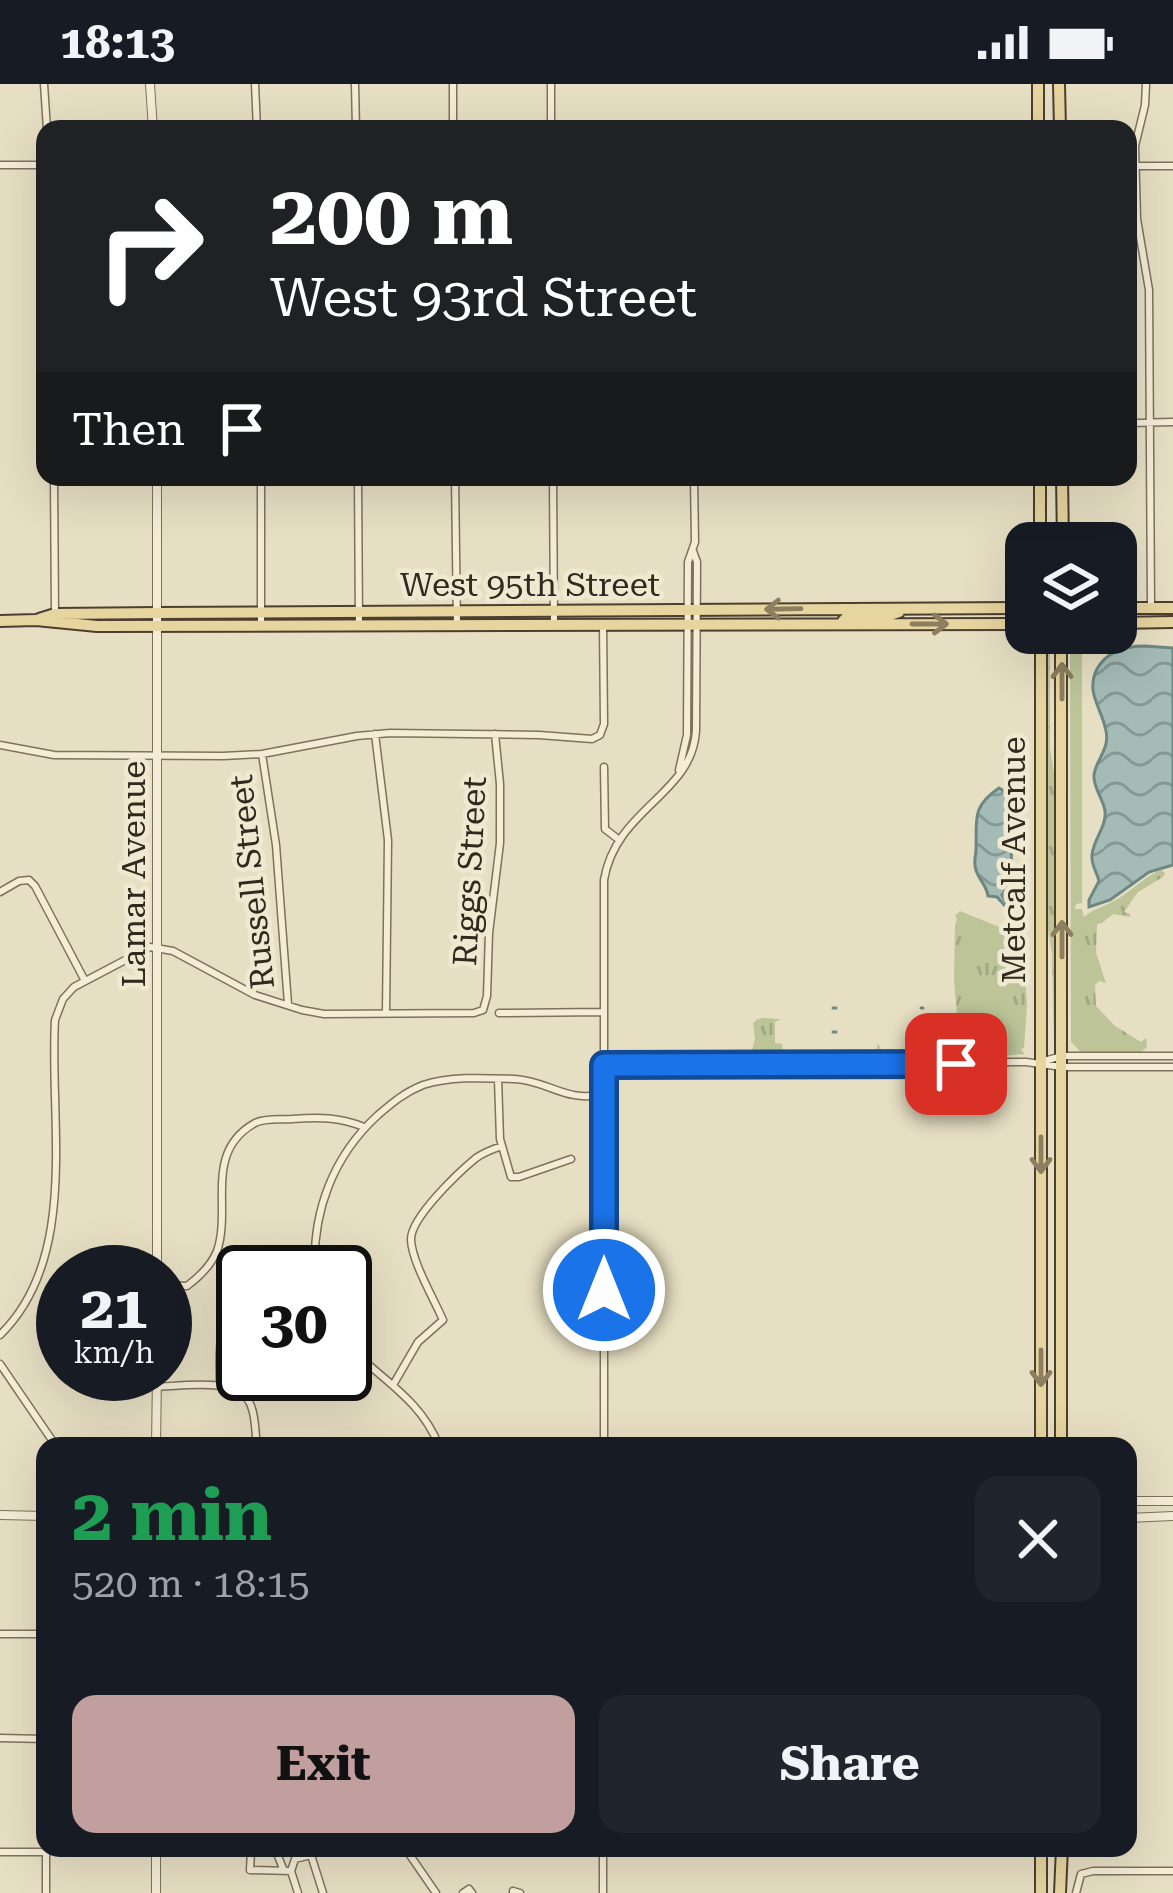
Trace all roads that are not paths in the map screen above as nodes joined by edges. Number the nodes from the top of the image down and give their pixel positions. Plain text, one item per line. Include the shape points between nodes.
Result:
1 (44, 84) edge
2 (150, 84) edge
3 (255, 84) edge
4 (355, 84) edge
5 (453, 84) edge
6 (551, 84) edge
7 (1037, 84) edge
8 (1059, 84) edge
9 (1145, 84) edge
10 (46, 120) edge
11 (152, 120) edge
12 (257, 120) edge
13 (356, 120) edge
14 (454, 120) edge
15 (551, 120) edge
16 (1038, 120) edge
17 (1060, 120) edge
18 (1137, 138) edge
19 (0, 165) edge
20 (36, 165) edge
21 (1137, 166) edge
22 (1173, 166) edge
23 (1137, 219) edge
24 (1150, 422) junction
25 (1173, 422) edge
26 (1137, 423) edge
27 (54, 486) edge
28 (157, 486) edge
29 (261, 486) edge
30 (358, 486) edge
31 (455, 486) edge
32 (554, 486) edge
33 (694, 486) edge
34 (1040, 486) edge
35 (1063, 486) edge
36 (1040, 522) edge
37 (1063, 522) edge
38 (907, 608) junction
39 (1005, 608) edge
40 (1137, 608) edge
41 (1151, 608) junction
42 (1173, 608) edge
43 (692, 610) junction
44 (55, 614) junction
45 (554, 617) junction
46 (359, 618) junction
47 (457, 618) junction
48 (261, 619) junction
49 (0, 620) edge
50 (36, 620) junction
51 (158, 620) junction
52 (1137, 622) edge
53 (1173, 622) edge
54 (603, 623) junction
55 (692, 624) junction
56 (843, 624) junction
57 (1005, 624) edge
58 (1041, 654) edge
59 (1061, 654) edge
60 (375, 734) junction
61 (495, 734) junction
62 (0, 745) edge
63 (262, 754) junction
64 (158, 756) junction
65 (604, 767) dead end
66 (618, 839) junction
67 (0, 892) edge
68 (158, 947) junction
69 (85, 980) junction
70 (288, 1004) junction
71 (604, 1012) junction
72 (386, 1013) junction
73 (499, 1013) dead end
74 (1173, 1057) edge
75 (1041, 1062) junction
76 (1062, 1062) junction
77 (604, 1065) junction
78 (1173, 1067) edge
79 (498, 1079) junction
80 (603, 1094) junction
81 (364, 1127) junction
82 (502, 1146) junction
83 (571, 1159) dead end
84 (157, 1245) edge
85 (315, 1245) edge
86 (192, 1281) edge
87 (1062, 1325) junction
88 (1041, 1329) junction
89 (0, 1335) edge
90 (0, 1364) edge
91 (372, 1366) edge
92 (393, 1384) junction
93 (157, 1401) edge
94 (250, 1401) edge
95 (50, 1437) edge
96 (157, 1437) edge
97 (256, 1437) edge
98 (435, 1437) edge
99 (604, 1437) edge
100 (1041, 1437) edge
101 (1061, 1437) edge
102 (1137, 1501) edge
103 (1173, 1501) edge
104 (0, 1515) edge
105 (36, 1516) edge
106 (1173, 1516) edge
107 (1137, 1517) edge
108 (0, 1634) edge
109 (36, 1634) edge
110 (0, 1738) edge
111 (36, 1738) edge
112 (36, 1850) edge
113 (0, 1852) edge
114 (46, 1857) edge
115 (156, 1857) edge
116 (251, 1857) edge
117 (279, 1857) edge
118 (303, 1857) edge
119 (312, 1857) edge
120 (411, 1857) edge
121 (603, 1857) edge
122 (1041, 1857) edge
123 (1062, 1857) edge
124 (287, 1871) junction
125 (1173, 1871) edge
126 (46, 1893) edge
127 (156, 1893) edge
128 (298, 1893) edge
129 (323, 1893) edge
130 (436, 1893) edge
131 (603, 1893) edge
132 (1041, 1893) edge
133 (1060, 1893) edge
134 (1076, 1893) edge

1 - 10 street
2 - 11 street
3 - 12 street
4 - 13 street
5 - 14 street
6 - 15 street
7 - 16 main road
8 - 17 main road
9 - 18 street
19 - 20 street
21 - 22 street
23 - 24 street via 1149,290
24 - 25 street
24 - 26 street
24 - 41 street
27 - 44 street
28 - 51 street, Lamar Avenue
29 - 48 street
30 - 46 street
31 - 47 street
32 - 45 street
33 - 43 street
34 - 36 main road
35 - 37 main road
38 - 39 main road, West 95th Street
38 -> 43 main road, West 95th Street
38 - 56 main road
40 - 41 main road
41 - 42 main road
43 - 45 main road, West 95th Street
43 - 55 street
44 - 50 main road, West 95th Street
44 - 51 main road, West 95th Street
45 - 47 main road, West 95th Street
45 - 54 main road, West 95th Street
46 - 47 main road, West 95th Street
46 - 48 main road, West 95th Street
48 - 51 main road, West 95th Street
49 - 50 main road, West 95th Street
50 - 51 main road, West 95th Street
51 - 64 street, Lamar Avenue
52 - 53 main road
54 - 55 main road, West 95th Street
54 - 61 street via 600,735
55 - 56 main road, West 95th Street
55 - 66 street via 679,774
56 -> 57 main road, West 95th Street
58 - 75 main road, Metcalf Avenue
76 -> 59 main road, Metcalf Avenue
60 - 61 street
60 - 63 street
60 - 72 street via 388,840
61 - 72 street, Riggs Street via 500,836 483,1010
62 - 64 street via 54,755
63 - 64 street
63 - 70 street, Russell Street
64 - 68 street, Lamar Avenue
65 - 66 street via 605,829
66 - 71 street via 604,880
67 - 69 street via 19,881 35,886
68 - 69 street
68 - 70 street
68 - 84 street, Lamar Avenue
69 - 89 street via 55,1020 47,1248 29,1294
70 - 72 street via 324,1014
71 - 73 street
71 - 77 street
74 - 76 street
75 - 76 street
75 - 77 street
75 -> 88 main road, Metcalf Avenue
76 - 78 street
76 - 87 main road, Metcalf Avenue
77 - 80 street
79 - 80 street via 572,1096
79 - 81 street via 420,1086
79 - 82 street
80 - 99 street
81 - 85 street via 324,1199
81 - 86 street via 341,1118 258,1120 242,1134 220,1183 217,1250
82 - 83 street via 511,1177
82 - 92 street via 478,1156 414,1226 415,1254 443,1320 418,1342
87 - 88 main road
87 - 101 main road, Metcalf Avenue
88 -> 100 main road, Metcalf Avenue
90 - 95 street
91 - 92 street
92 - 98 street
93 - 96 street
94 - 97 street
102 - 103 street
104 - 105 street
106 - 107 street
108 - 109 street
110 - 111 street
112 - 113 street
114 - 126 street
115 - 127 street
116 - 124 street via 250,1870
117 - 124 street
118 - 124 street
119 - 129 street
120 - 130 street
121 - 131 street
122 - 132 main road
123 - 133 main road
124 - 128 street
125 - 134 street via 1081,1874

